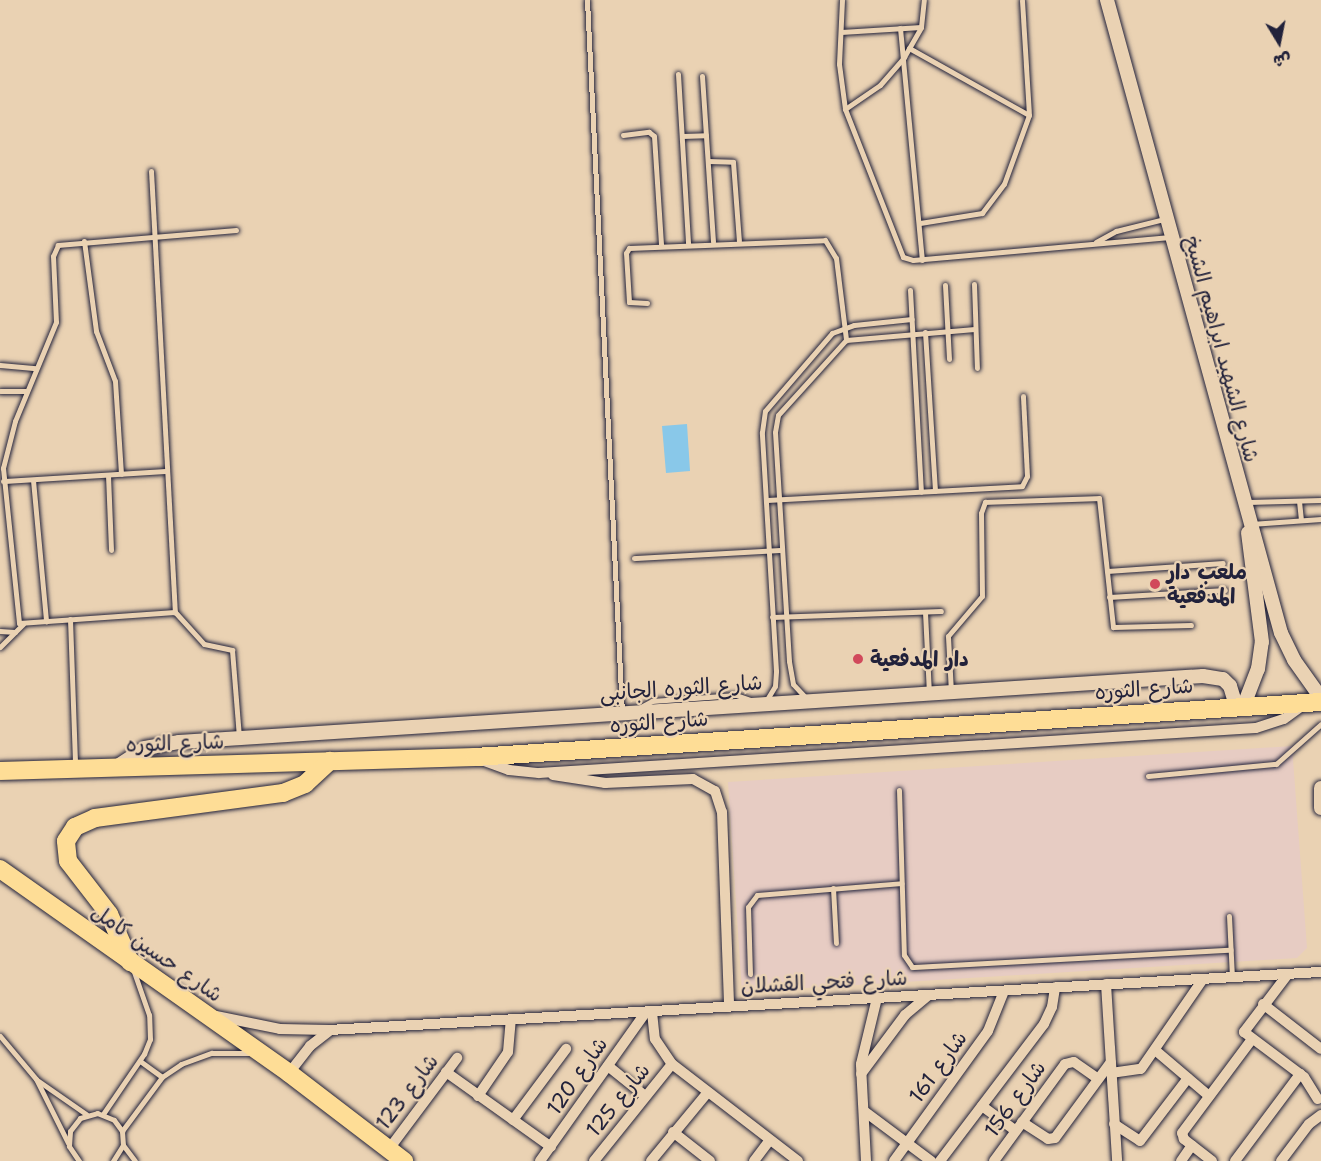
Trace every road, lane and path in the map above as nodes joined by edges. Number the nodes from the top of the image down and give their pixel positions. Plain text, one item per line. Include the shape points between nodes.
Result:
1 (587, 0) edge
2 (842, 0) edge
3 (924, 0) edge
4 (1022, 0) edge
5 (1107, 0) edge
6 (921, 27) junction
7 (900, 28) junction
8 (841, 32) junction
9 (909, 48) junction
10 (904, 57) junction
11 (678, 74) dead end
12 (702, 76) dead end
13 (845, 108) junction
14 (1029, 115) junction
15 (623, 135) dead end
16 (706, 135) junction
17 (682, 136) junction
18 (708, 161) junction
19 (151, 171) dead end
20 (1164, 219) junction
21 (920, 223) junction
22 (236, 230) dead end
23 (155, 236) junction
24 (1170, 237) junction
25 (84, 241) junction
26 (739, 241) junction
27 (713, 242) junction
28 (1096, 242) junction
29 (688, 244) junction
30 (661, 245) junction
31 (922, 260) junction
32 (974, 284) dead end
33 (945, 285) dead end
34 (909, 290) dead end
35 (647, 303) dead end
36 (912, 319) junction
37 (844, 327) junction
38 (975, 329) junction
39 (948, 330) junction
40 (913, 332) junction
41 (925, 332) junction
42 (846, 340) junction
43 (949, 359) dead end
44 (0, 365) edge
45 (36, 368) junction
46 (977, 368) dead end
47 (0, 391) edge
48 (26, 391) junction
49 (1023, 396) dead end
50 (167, 471) junction
51 (121, 474) junction
52 (108, 475) junction
53 (33, 480) junction
54 (3, 481) junction
55 (935, 491) junction
56 (921, 492) junction
57 (767, 500) junction
58 (779, 500) junction
59 (1321, 500) edge
60 (1299, 501) junction
61 (1242, 502) junction
62 (1321, 519) edge
63 (1301, 520) junction
64 (1248, 525) junction
65 (111, 550) dead end
66 (769, 550) junction
67 (782, 550) junction
68 (634, 558) dead end
69 (1223, 563) dead end
70 (1107, 571) junction
71 (1225, 590) dead end
72 (1109, 597) junction
73 (941, 611) dead end
74 (175, 612) junction
75 (925, 612) junction
76 (772, 617) junction
77 (786, 617) junction
78 (70, 620) junction
79 (46, 621) junction
80 (23, 624) junction
81 (1191, 625) dead end
82 (0, 631) edge
83 (15, 632) junction
84 (0, 647) edge
85 (791, 677) junction
86 (776, 678) junction
87 (951, 692) junction
88 (929, 693) junction
89 (810, 700) junction
90 (1317, 701) edge
91 (761, 704) junction
92 (1240, 705) junction
93 (627, 713) junction
94 (1321, 724) edge
95 (239, 737) junction
96 (475, 757) junction
97 (330, 761) junction
98 (75, 767) junction
99 (116, 767) junction
100 (0, 771) edge
101 (545, 772) junction
102 (1148, 776) dead end
103 (1321, 788) edge
104 (899, 790) dead end
105 (1321, 808) edge
106 (0, 869) edge
107 (902, 883) junction
108 (833, 888) junction
109 (1229, 916) dead end
110 (836, 943) dead end
111 (1231, 950) junction
112 (130, 962) junction
113 (1321, 972) edge
114 (750, 974) dead end
115 (1288, 974) junction
116 (1232, 977) junction
117 (1203, 979) junction
118 (1106, 984) junction
119 (1055, 987) junction
120 (1004, 991) junction
121 (931, 995) junction
122 (877, 998) junction
123 (1263, 1004) junction
124 (729, 1006) junction
125 (201, 1012) junction
126 (649, 1012) junction
127 (511, 1020) junction
128 (329, 1030) junction
129 (0, 1036) edge
130 (1252, 1039) junction
131 (566, 1048) dead end
132 (1155, 1050) junction
133 (1321, 1050) edge
134 (260, 1053) junction
135 (456, 1058) dead end
136 (140, 1061) junction
137 (672, 1064) junction
138 (608, 1066) junction
139 (1111, 1068) junction
140 (446, 1072) junction
141 (289, 1073) junction
142 (1300, 1074) junction
143 (860, 1075) junction
144 (162, 1077) junction
145 (1188, 1078) junction
146 (36, 1079) junction
147 (1098, 1079) junction
148 (708, 1092) junction
149 (478, 1096) junction
150 (645, 1096) junction
151 (1209, 1096) junction
152 (1318, 1099) dead end
153 (982, 1106) junction
154 (864, 1111) junction
155 (86, 1114) junction
156 (103, 1114) junction
157 (1321, 1115) edge
158 (513, 1120) junction
159 (1114, 1124) junction
160 (1019, 1126) junction
161 (122, 1131) junction
162 (673, 1132) junction
163 (770, 1140) junction
164 (907, 1143) junction
165 (123, 1145) junction
166 (1192, 1145) junction
167 (69, 1146) junction
168 (551, 1147) junction
169 (388, 1149) junction
170 (704, 1159) edge
171 (79, 1161) edge
172 (113, 1161) edge
173 (135, 1161) edge
174 (404, 1161) edge
175 (540, 1161) edge
176 (594, 1161) edge
177 (651, 1161) edge
178 (754, 1161) edge
179 (798, 1161) edge
180 (866, 1161) edge
181 (894, 1161) edge
182 (931, 1161) edge
183 (940, 1161) edge
184 (994, 1161) edge
185 (1117, 1161) edge
186 (1181, 1161) edge
187 (1212, 1161) edge
188 (1235, 1161) edge
189 (1281, 1161) edge

1 - 93 lane
2 - 8 lane
3 - 6 lane
4 - 14 lane
5 - 20 street, شارع الشهيد ابراهيم الشيخ
6 - 7 lane
6 - 9 lane
7 - 8 lane
7 - 10 lane
8 - 13 lane via 839,75
9 - 10 lane
9 - 14 lane
10 - 13 lane via 880,85
10 - 21 lane
11 - 17 lane
12 - 16 lane
13 - 31 lane via 901,254 907,259
14 - 21 lane via 1004,184 991,206 969,217
15 - 30 lane via 649,132 654,136
16 - 17 lane
16 - 18 lane
17 - 29 lane
18 - 26 lane via 733,162
18 - 27 lane
19 - 23 lane
20 - 24 street, شارع الشهيد ابراهيم الشيخ
20 - 28 lane via 1116,231
21 - 31 lane
22 - 23 lane
23 - 25 lane
23 - 50 lane
24 - 28 lane
24 - 61 street, شارع الشهيد ابراهيم الشيخ
25 - 45 lane via 64,243 54,249 56,322
25 - 51 lane via 96,331 115,381
26 - 27 lane
26 - 37 lane via 816,238 831,244
27 - 29 lane
28 - 31 lane
29 - 30 lane
30 - 35 lane via 629,248 626,253 630,303
32 - 38 lane
33 - 39 lane
34 - 36 lane
36 - 37 lane
36 - 40 lane
37 - 42 lane
37 - 57 lane via 822,342 765,411 762,432
38 - 39 lane
38 - 46 lane
39 - 41 lane
39 - 43 lane
40 - 41 lane
40 - 42 lane
40 - 56 lane
41 - 55 lane
42 - 58 lane via 778,415 775,432
44 - 45 lane
45 - 48 lane
47 - 48 lane
48 - 54 lane via 5,454
49 - 55 lane via 1025,484
50 - 51 lane
50 - 74 lane
51 - 52 lane
52 - 53 lane
52 - 65 lane
53 - 54 lane
53 - 79 lane
54 - 80 lane via 16,617
55 - 56 lane
56 - 58 lane
57 - 58 lane
57 - 66 lane
58 - 67 lane
59 - 60 lane
60 - 61 lane
60 - 63 lane
61 - 64 street, شارع الشهيد ابراهيم الشيخ
62 - 63 lane
63 - 64 lane
64 - 90 street, شارع الشهيد ابراهيم الشيخ via 1287,647
64 - 92 street via 1262,642 1258,669
66 - 67 lane
66 - 68 lane
66 - 76 lane
67 - 77 lane
69 - 70 lane
70 - 72 lane
70 - 87 lane via 1099,498 982,504 982,596 948,636
71 - 72 lane
72 - 81 lane via 1113,627
73 - 75 lane
74 - 78 lane
74 - 95 lane via 204,644 232,650
75 - 77 lane
75 - 88 lane
76 - 77 lane
76 - 86 lane
77 - 85 lane
78 - 79 lane
78 - 98 lane
79 - 80 lane
80 - 83 lane
82 - 83 lane
83 - 84 lane
85 - 86 lane
85 - 89 lane via 795,688
86 - 91 lane via 772,693
87 - 88 street, شارع الثوره الجانبى
87 - 92 street, شارع الثوره الجانبى via 1213,675 1230,686
88 - 89 street, شارع الثوره الجانبى
89 - 91 street, شارع الثوره الجانبى
90 - 92 highway, شارع الثوره
90 - 101 street via 1284,719 1256,728
91 - 93 street, شارع الثوره الجانبى
92 - 96 highway, شارع الثوره
93 - 95 street, شارع الثوره الجانبى
94 - 102 lane via 1276,764
95 - 99 street, شارع الثوره الجانبى via 156,745
96 - 97 highway, شارع الثوره
96 - 101 street via 509,770
97 - 99 highway, شارع الثوره
97 - 112 highway via 305,784 283,793 95,818 75,827 66,841 68,861 109,914
98 - 99 highway, شارع الثوره
98 - 100 highway, شارع الثوره
101 - 124 street via 593,782 693,779 716,791 722,812
103 - 105 street
104 - 107 lane
106 - 112 highway, شارع حسين كامل
107 - 108 lane
107 - 111 lane via 904,955 908,965 916,968
108 - 110 lane
108 - 114 lane via 761,893 753,898 748,907
109 - 111 lane
111 - 116 lane
112 - 125 highway, شارع حسين كامل
112 - 136 lane via 151,1023 150,1039
113 - 115 street, شارع فتحي القشلان
115 - 116 street, شارع فتحي القشلان
115 - 123 street
116 - 117 street, شارع فتحي القشلان
117 - 118 street, شارع فتحي القشلان
117 - 132 street
118 - 119 street, شارع فتحي القشلان
118 - 139 street
119 - 120 street, شارع فتحي القشلان
119 - 153 street via 1047,1019
120 - 121 street, شارع فتحي القشلان
120 - 164 street, شارع 161 via 988,1031
121 - 122 street, شارع فتحي القشلان
121 - 143 street via 905,1015
122 - 124 street, شارع فتحي القشلان
122 - 143 street via 864,1042
123 - 130 street via 1244,1029
123 - 133 street
124 - 126 street, شارع فتحي القشلان
125 - 128 street, شارع فتحي القشلان via 260,1026
125 - 134 highway, شارع حسين كامل
126 - 127 street, شارع فتحي القشلان
126 - 137 street via 655,1039
126 - 138 street, شارع 120
127 - 128 street, شارع فتحي القشلان
127 - 149 street via 508,1052
128 - 141 street via 310,1046
129 - 146 lane
130 - 142 street
130 - 151 street
131 - 158 street
132 - 139 street via 1138,1072
132 - 145 street
134 - 141 highway, شارع حسين كامل
134 - 144 lane via 201,1055
135 - 140 street, شارع 123
136 - 144 lane
136 - 156 lane
137 - 148 street
137 - 150 street, شارع 125
138 - 150 street
138 - 168 street, شارع 120
139 - 147 street
139 - 159 street
140 - 149 street
140 - 169 street, شارع 123
141 - 169 highway, شارع حسين كامل
142 - 152 street
142 - 188 street
143 - 154 street
144 - 161 lane
145 - 151 street
145 - 159 street via 1140,1141
146 - 155 lane
146 - 167 lane
147 - 160 street via 1055,1138
147 - 160 street, شارع 156 via 1074,1062 1067,1062
148 - 162 street via 686,1123
148 - 163 street
149 - 158 street
150 - 176 street, شارع 125
151 - 166 street via 1182,1133
153 - 160 street
153 - 183 street
154 - 164 street
154 - 180 street
155 - 156 lane
155 - 167 lane via 70,1131
156 - 161 lane
157 - 189 street via 1308,1124
158 - 168 street
159 - 185 street
160 - 184 street, شارع 156
161 - 165 lane
162 - 170 street
162 - 177 street
163 - 178 street
163 - 179 street
164 - 181 street, شارع 161
164 - 182 street
165 - 172 lane
165 - 173 lane
166 - 186 street
166 - 187 street
167 - 171 lane
168 - 175 street, شارع 120
169 - 174 highway, شارع حسين كامل

